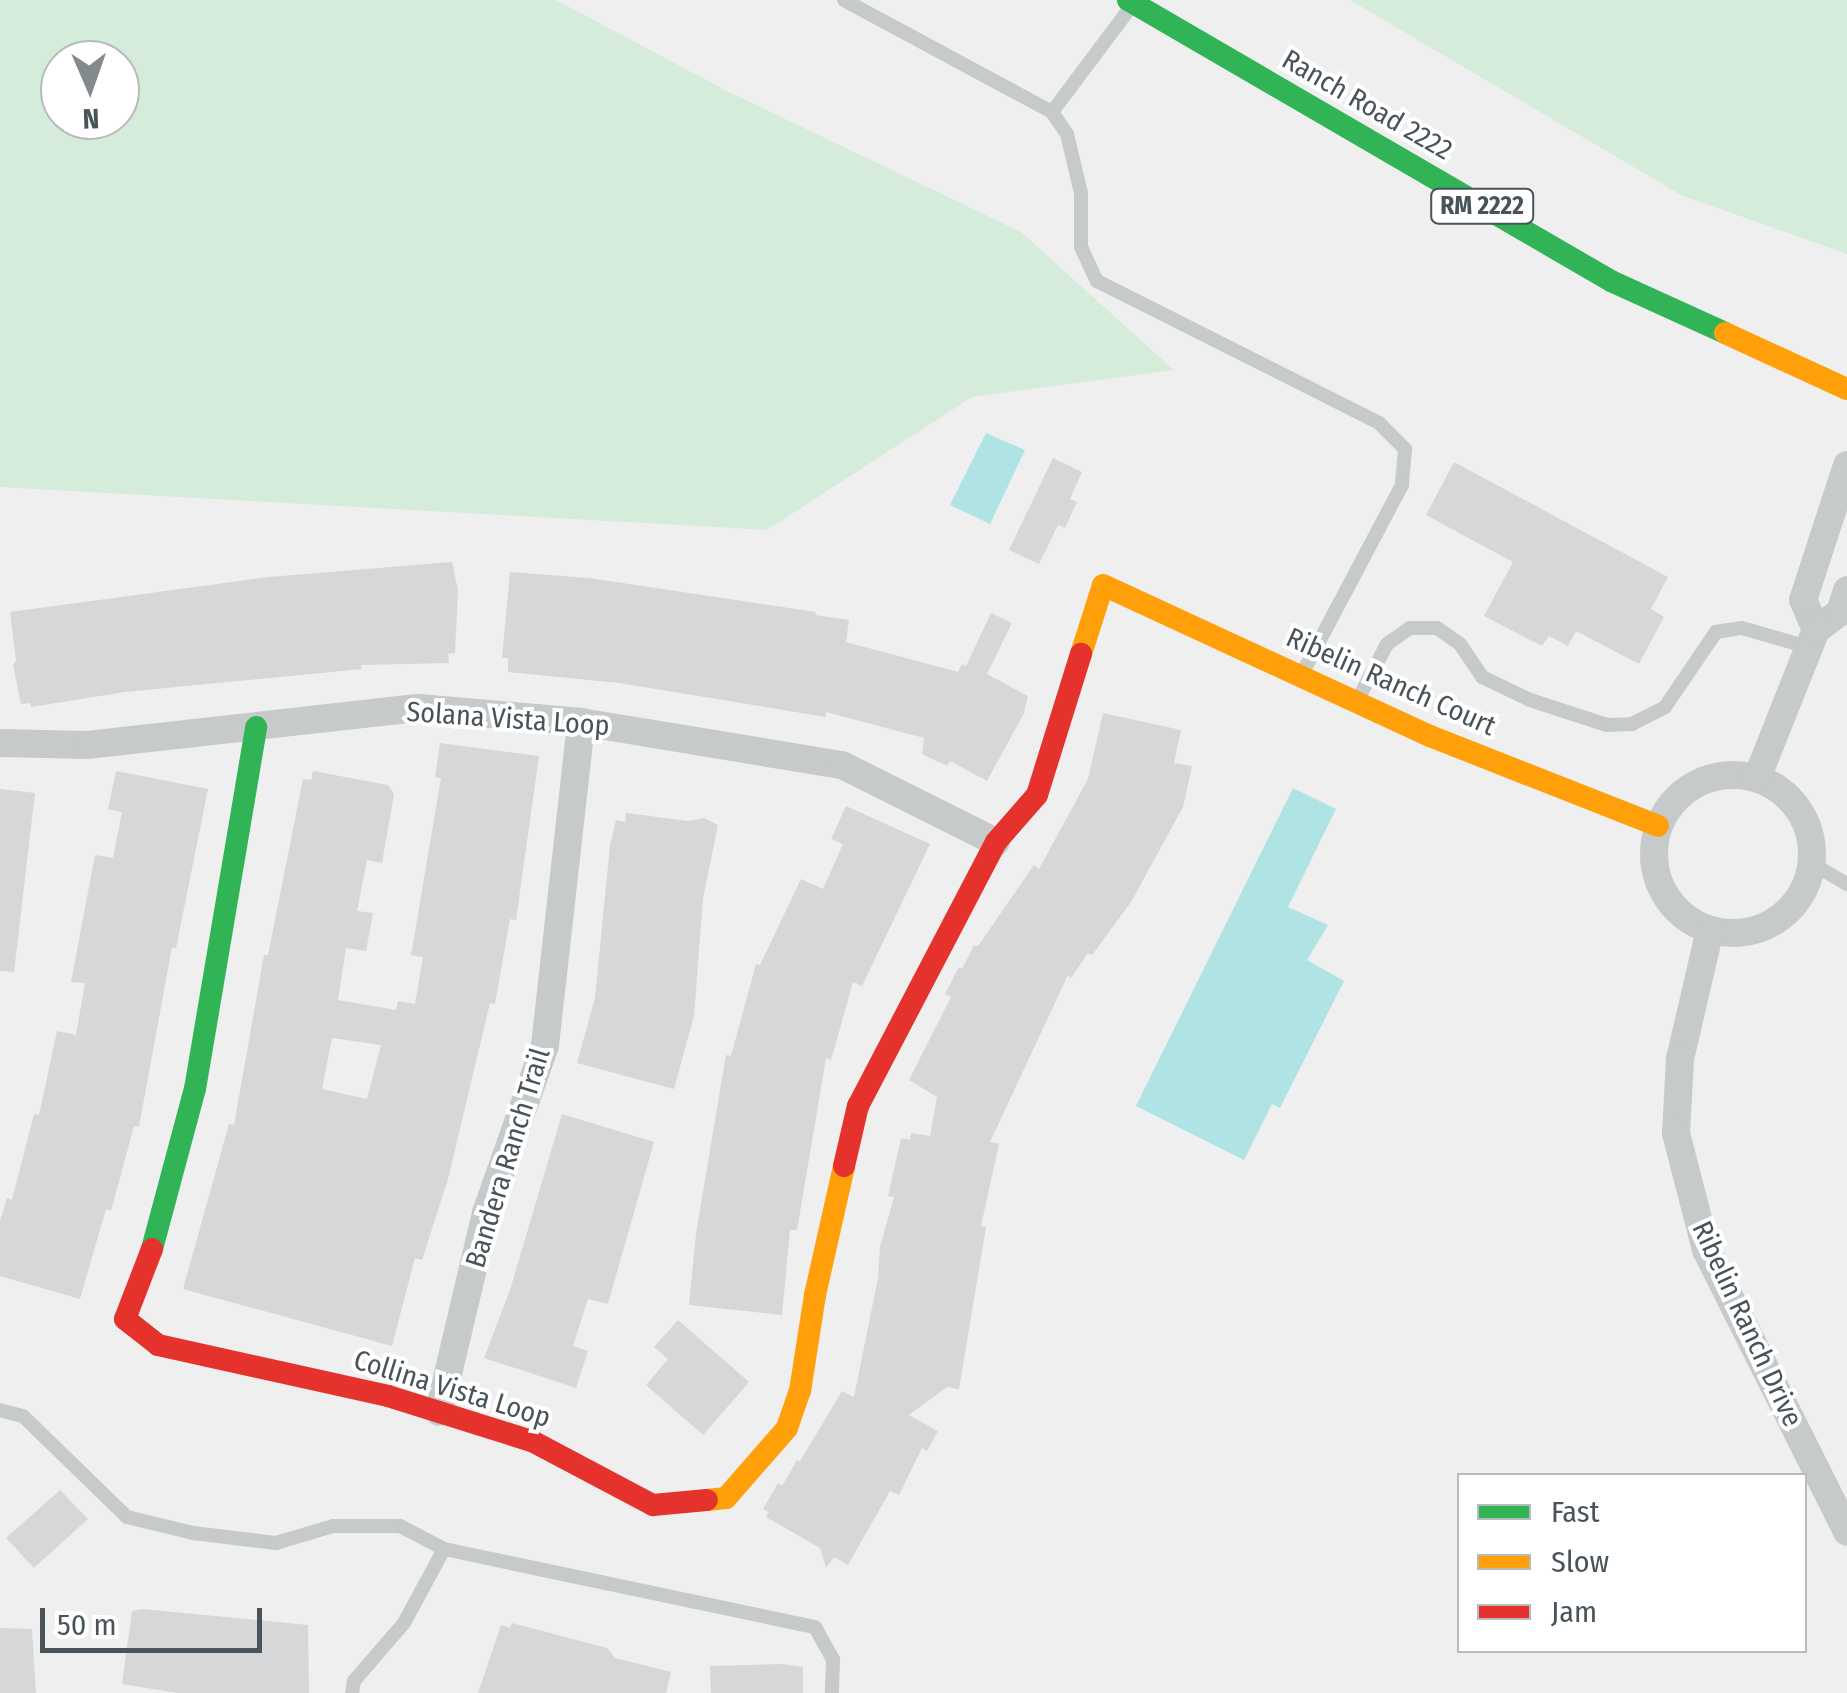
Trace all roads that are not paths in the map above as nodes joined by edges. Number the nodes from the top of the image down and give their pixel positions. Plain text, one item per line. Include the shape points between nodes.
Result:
1 (844, 0) edge
2 (1131, 2) edge
3 (1052, 112) junction
4 (1847, 389) edge
5 (1847, 465) edge
6 (1104, 584) joint
7 (1847, 590) edge
8 (1812, 638) junction
9 (1302, 674) junction
10 (1357, 702) junction
11 (582, 722) junction
12 (256, 727) junction
13 (0, 743) edge
14 (1757, 778) junction
15 (1658, 826) junction
16 (996, 842) junction
17 (1811, 863) junction
18 (1847, 884) edge
19 (1710, 930) junction
20 (0, 1410) edge
21 (439, 1412) junction
22 (1840, 1501) edge
23 (1847, 1532) edge
24 (444, 1549) junction
25 (352, 1693) edge
26 (832, 1693) edge

1 - 3 lane
2 - 3 lane
2 - 4 street, Ranch Road 2222 / RM 2222 via 1611,281
3 - 9 lane via 1067,134 1081,194 1080,247 1097,281 1379,423 1405,449 1402,485
5 - 8 street via 1804,600
6 - 9 street, Ribelin Ranch Court
6 - 16 street, Collina Vista Loop via 1037,795
7 - 8 street via 1840,612
8 - 10 lane via 1742,628 1716,632 1665,707 1632,724 1608,725 1530,700 1482,676 1460,644 1436,628 1410,628 1387,644
8 - 14 street
9 - 10 street, Ribelin Ranch Court
10 - 15 street, Ribelin Ranch Court
11 - 12 street, Solana Vista Loop via 420,708
11 - 16 street, Solana Vista Loop via 842,765
11 - 21 street, Bandera Ranch Trail via 546,1044 486,1213
12 - 13 street, Solana Vista Loop via 86,745
12 - 21 street, Collina Vista Loop via 195,1089 150,1258 125,1319 158,1345
14 - 15 street via 1727,774 1698,782 1674,800
14 - 17 street via 1784,792 1804,816
15 - 19 street via 1653,852 1668,901
16 - 21 street, Collina Vista Loop via 858,1106 787,1428 726,1498 653,1505 532,1441
17 - 18 lane
17 - 19 street via 1795,904 1771,924 1741,933
19 - 22 street, Ribelin Ranch Drive via 1680,1059 1676,1134 1706,1250
20 - 24 lane via 22,1416 127,1518 276,1543 333,1526 400,1526
22 - 23 street, Ribelin Ranch Drive
24 - 25 lane via 404,1623 354,1681
24 - 26 lane via 815,1627 833,1660

